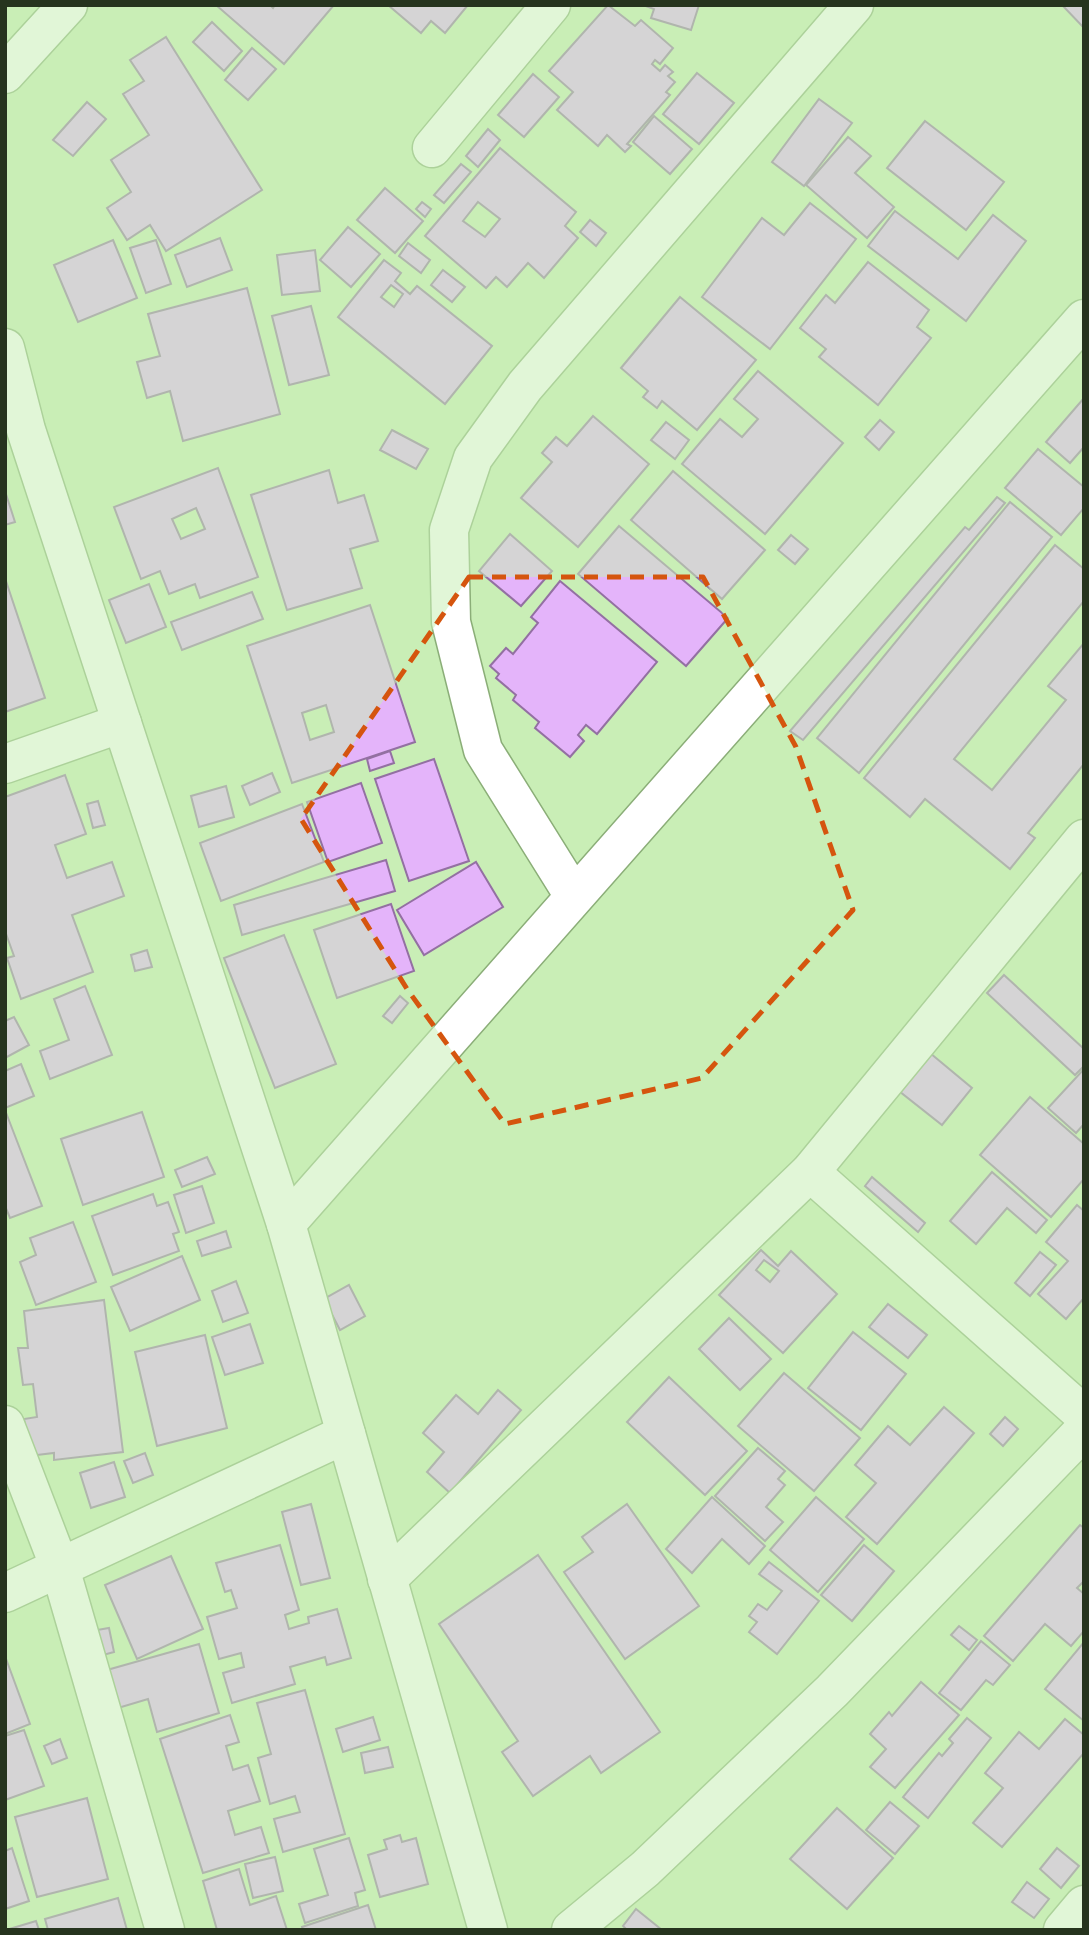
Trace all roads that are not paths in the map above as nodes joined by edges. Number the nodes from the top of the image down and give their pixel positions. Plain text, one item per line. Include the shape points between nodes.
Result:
1 (68, 5) edge
2 (551, 5) edge
3 (854, 5) edge
4 (5, 74) edge
5 (432, 148) dead end
6 (1084, 319) edge
7 (5, 348) edge
8 (122, 723) junction
9 (5, 764) edge
10 (1084, 839) edge
11 (574, 896) junction
12 (810, 1172) junction
13 (285, 1224) junction
14 (1084, 1415) edge
15 (5, 1425) edge
16 (1084, 1430) edge
17 (346, 1434) junction
18 (60, 1568) junction
19 (387, 1579) junction
20 (5, 1593) edge
21 (1084, 1905) edge
22 (165, 1930) edge
23 (488, 1930) edge
24 (571, 1930) edge
25 (1063, 1930) edge

1 - 4 street
2 - 5 street
3 - 11 street via 525,386 473,458 449,530 451,622 483,750
6 - 11 street
7 - 8 street via 26,430
8 - 9 street
8 - 13 street
10 - 12 street
11 - 13 street
12 - 14 street
12 - 19 street
13 - 17 street
15 - 18 street
16 - 24 street via 832,1691 645,1869
17 - 18 street
17 - 19 street
18 - 20 street
18 - 22 street
19 - 23 street
21 - 25 street

